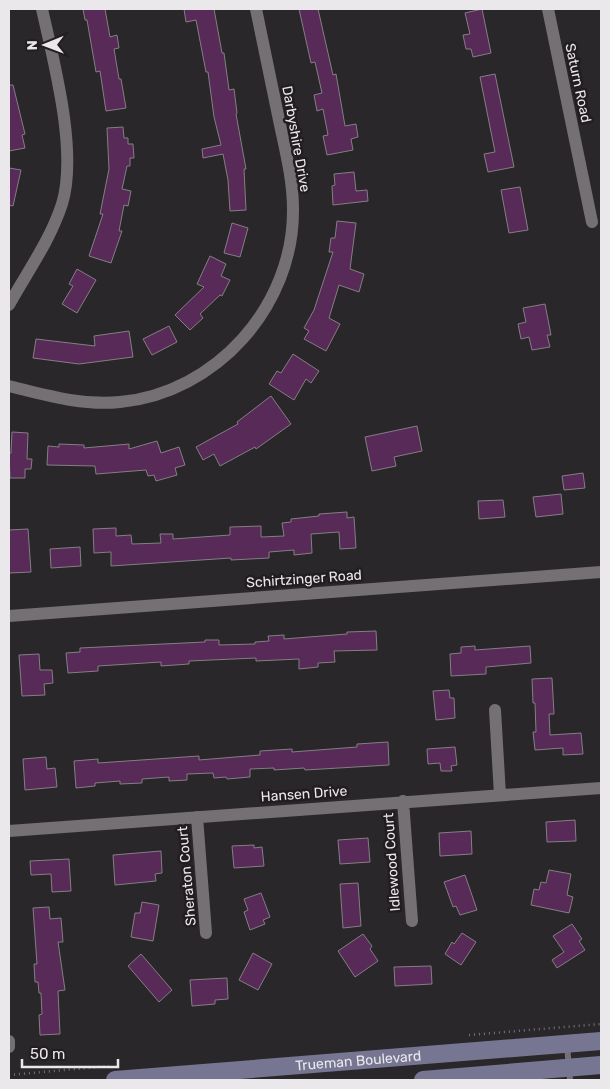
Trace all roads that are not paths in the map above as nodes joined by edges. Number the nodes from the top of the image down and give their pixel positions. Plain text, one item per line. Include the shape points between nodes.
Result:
1 (42, 9) edge
2 (256, 9) edge
3 (548, 9) edge
4 (592, 222) dead end
5 (9, 305) edge
6 (9, 386) edge
7 (601, 572) edge
8 (9, 616) edge
9 (494, 710) dead end
10 (601, 788) edge
11 (500, 795) junction
12 (403, 801) junction
13 (197, 817) junction
14 (9, 831) edge
15 (412, 921) dead end
16 (206, 933) dead end
17 (601, 1040) edge
18 (9, 1041) edge
19 (567, 1043) junction
20 (9, 1047) edge
21 (601, 1065) edge
22 (569, 1074) edge
23 (115, 1080) edge
24 (422, 1080) edge

1 - 5 street via 61,100 66,185 48,240
2 - 6 street, Darbyshire Drive via 287,156 293,208 285,261 278,285 266,308 234,349 214,366 167,391 121,402 90,403
3 - 4 street, Saturn Road
7 - 8 street, Schirtzinger Road
9 - 11 street
10 - 11 street, Hansen Drive
11 - 12 street, Hansen Drive
12 - 13 street, Hansen Drive
12 - 15 street, Idlewood Court
13 - 14 street, Hansen Drive
13 - 16 street, Sheraton Court
17 - 19 main road, Trueman Boulevard
18 - 20 street
19 - 22 lane
19 - 23 main road, Trueman Boulevard
21 - 22 main road, Trueman Boulevard
22 - 24 main road, Trueman Boulevard

